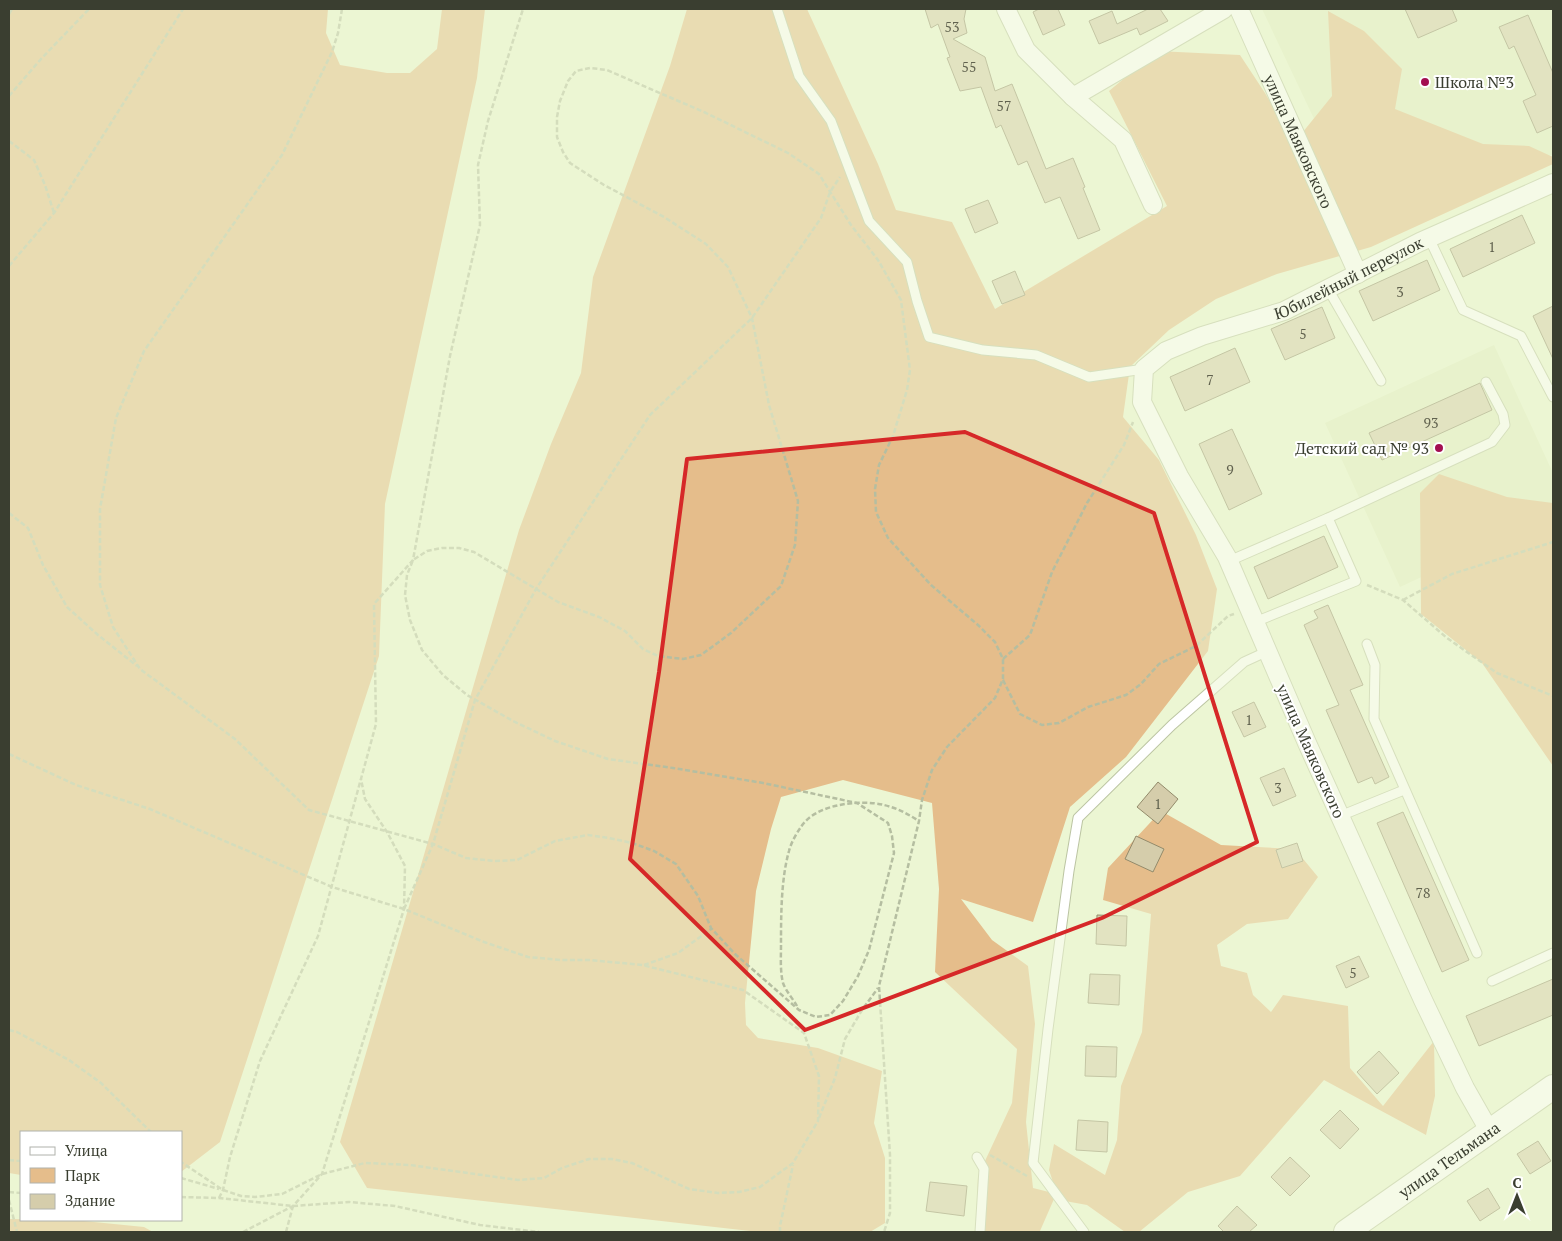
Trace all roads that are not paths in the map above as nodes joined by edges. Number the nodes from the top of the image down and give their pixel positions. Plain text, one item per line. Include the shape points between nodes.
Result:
1 (776, 9) edge
2 (1006, 9) edge
3 (1224, 9) edge
4 (1239, 9) edge
5 (1073, 97) junction
6 (1553, 183) edge
7 (1153, 206) dead end
8 (1429, 238) junction
9 (1358, 274) junction
10 (1328, 289) junction
11 (1144, 370) junction
12 (1382, 381) dead end
13 (1486, 382) dead end
14 (1553, 397) edge
15 (1328, 518) junction
16 (1229, 561) junction
17 (1252, 614) junction
18 (1367, 644) dead end
19 (1268, 651) junction
20 (1404, 790) junction
21 (1340, 816) junction
22 (1477, 953) dead end
23 (1553, 953) edge
24 (1492, 981) dead end
25 (1553, 1087) edge
26 (1490, 1132) junction
27 (981, 1155) road end
28 (1355, 1230) edge
29 (980, 1232) edge
30 (1084, 1232) edge

1 - 11 lane via 799,76 831,121 869,221 907,262 929,336 983,350 1036,355 1089,377
2 - 5 street via 1026,50
3 - 5 street
4 - 9 street, улица Маяковского
5 - 7 street via 1123,140
6 - 8 street, Юбилейный переулок
8 - 9 street, Юбилейный переулок
8 - 14 lane via 1463,310 1521,336
9 - 10 street, Юбилейный переулок
10 - 11 street, Юбилейный переулок via 1284,311 1202,336 1166,351
10 - 12 lane
11 - 16 street, улица Маяковского via 1142,402 1179,476
13 - 15 lane via 1503,414 1505,425 1492,442
15 - 16 lane
15 - 17 lane via 1356,581
16 - 17 street, улица Маяковского
17 - 19 street, улица Маяковского
18 - 20 lane via 1375,665 1374,719
19 - 21 street, улица Маяковского
19 - 30 lane via 1244,662 1172,725 1078,818 1033,1163
20 - 21 lane
20 - 22 lane
21 - 26 street, улица Маяковского via 1423,1000
23 - 24 lane
25 - 26 street, улица Тельмана
26 - 28 street, улица Тельмана
27 - 29 lane via 984,1169

